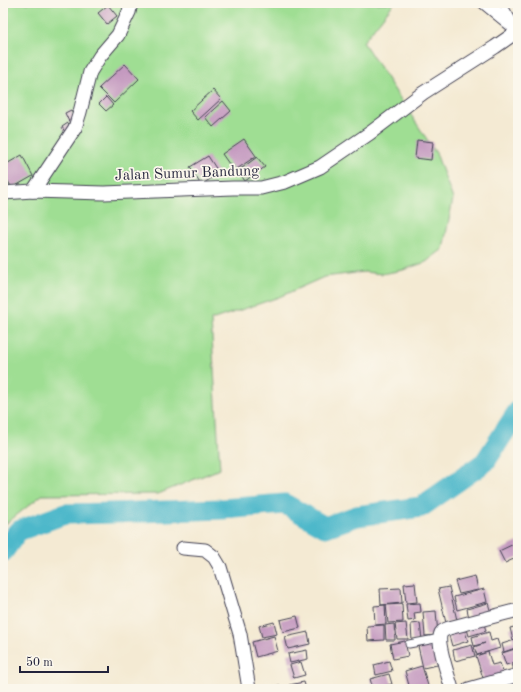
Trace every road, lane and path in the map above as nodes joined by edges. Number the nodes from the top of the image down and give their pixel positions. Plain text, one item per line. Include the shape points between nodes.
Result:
1 (131, 3) edge
2 (485, 3) edge
3 (502, 3) edge
4 (518, 31) edge
5 (33, 191) junction
6 (3, 193) edge
7 (183, 548) dead end
8 (518, 610) edge
9 (440, 638) junction
10 (409, 644) dead end
11 (518, 675) edge
12 (493, 686) edge
13 (250, 689) edge
14 (452, 689) edge
15 (469, 689) edge

1 - 5 street via 118,35 90,72 75,128
2 - 4 street
3 - 4 lane
4 - 5 street, Jalan Sumur Bandung via 423,93 320,167 285,182 261,188 104,193
5 - 6 street, Jalan Sumur Bandung
7 - 13 street via 205,550 214,557 220,567 240,634
8 - 9 street via 445,629
9 - 10 lane
9 - 14 street
11 - 12 street
12 - 15 street

